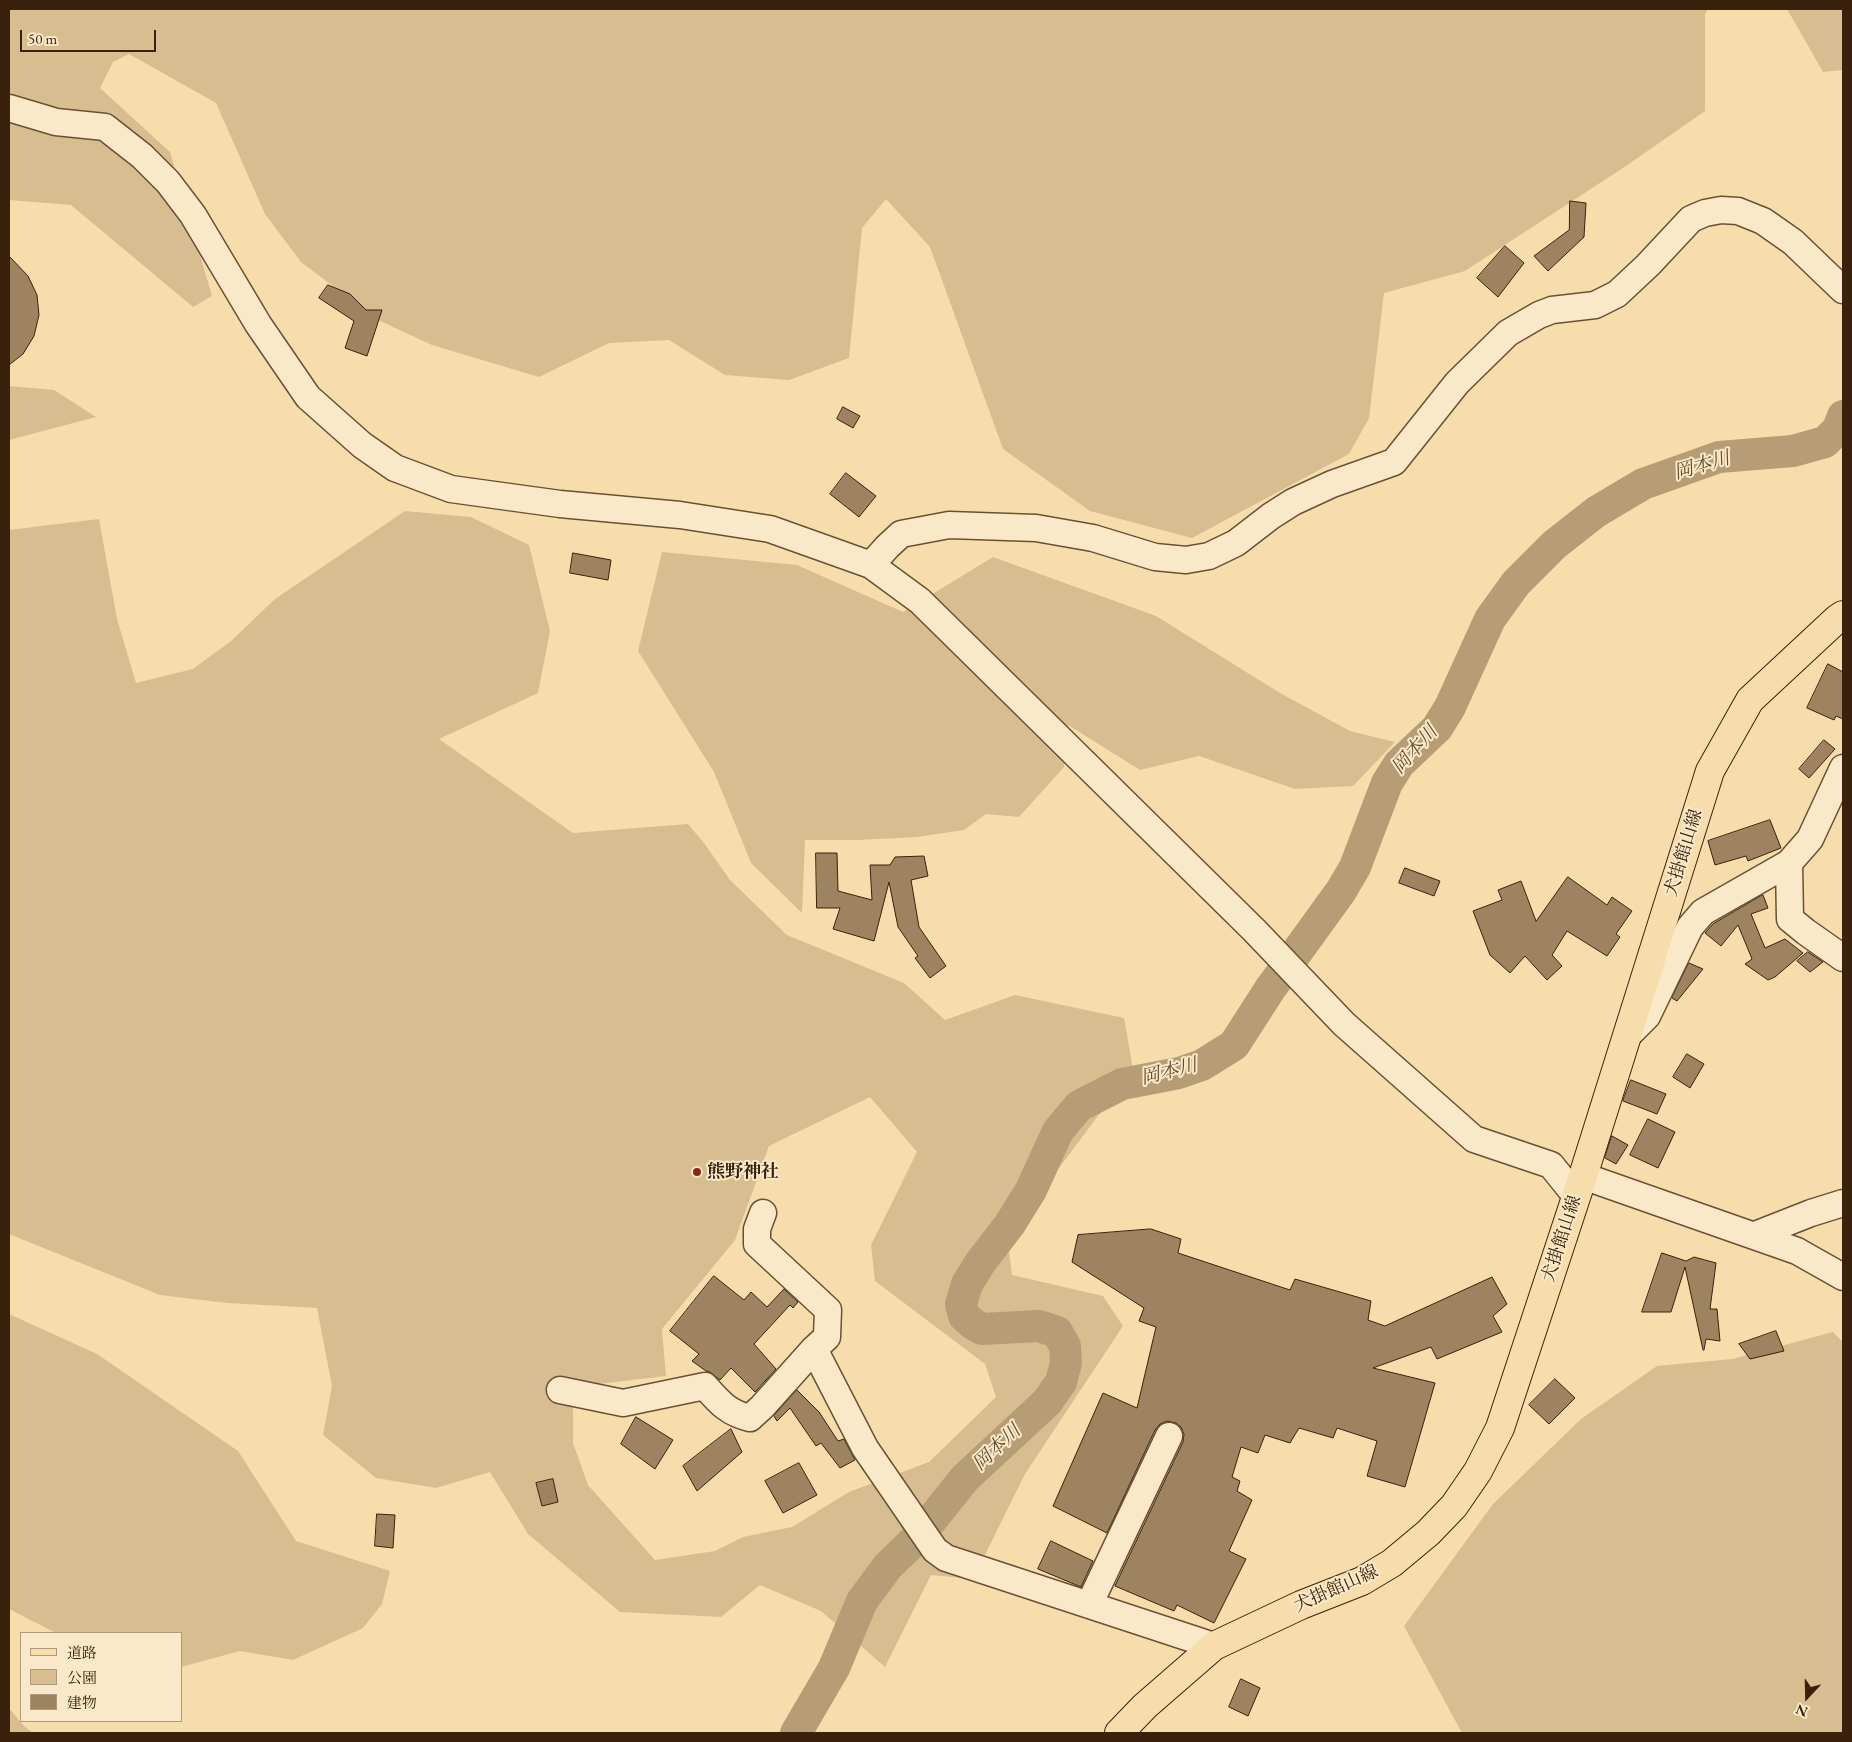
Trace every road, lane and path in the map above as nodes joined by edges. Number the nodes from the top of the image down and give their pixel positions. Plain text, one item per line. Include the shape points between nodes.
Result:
1 (9, 108) edge
2 (1843, 290) edge
3 (871, 565) junction
4 (1843, 615) edge
5 (1843, 768) edge
6 (1789, 863) junction
7 (1843, 958) edge
8 (1627, 1036) junction
9 (1551, 1165) junction
10 (1583, 1175) junction
11 (1843, 1203) edge
12 (763, 1213) dead end
13 (1755, 1235) junction
14 (1843, 1277) edge
15 (814, 1349) junction
16 (560, 1390) dead end
17 (1169, 1436) dead end
18 (1089, 1605) junction
19 (1214, 1646) junction
20 (1119, 1733) edge

1 - 3 street via 56,122 105,128 142,156 168,182 194,216 258,324 308,397 362,446 395,468 451,489 560,504 680,515 770,529
2 - 3 street via 1793,242 1763,221 1738,211 1706,213 1691,219 1617,294 1595,305 1552,310 1508,333 1457,383 1394,462 1293,502 1236,543 1209,556 1186,560 1155,557 1093,538 1036,528 950,525 901,534
3 - 9 street via 920,601 1254,930 1344,1024 1474,1139
4 - 8 main road, 犬掛館山線 via 1750,700 1710,771
5 - 6 street via 1810,840
6 - 7 street via 1790,919
6 - 8 street via 1703,912 1690,927 1648,1016
8 - 10 main road, 犬掛館山線
9 - 10 street
9 - 10 street
10 - 13 street
10 - 19 main road, 犬掛館山線 via 1500,1428 1478,1471 1454,1506 1428,1534 1362,1581 1301,1605
11 - 13 street
12 - 15 street via 757,1229 757,1244 828,1310 827,1337
13 - 14 street via 1797,1251
15 - 16 street via 750,1418 737,1415 723,1406 705,1386 623,1403
15 - 18 street via 865,1448 935,1550 946,1558
17 - 18 street
18 - 19 street
19 - 20 main road, 犬掛館山線

